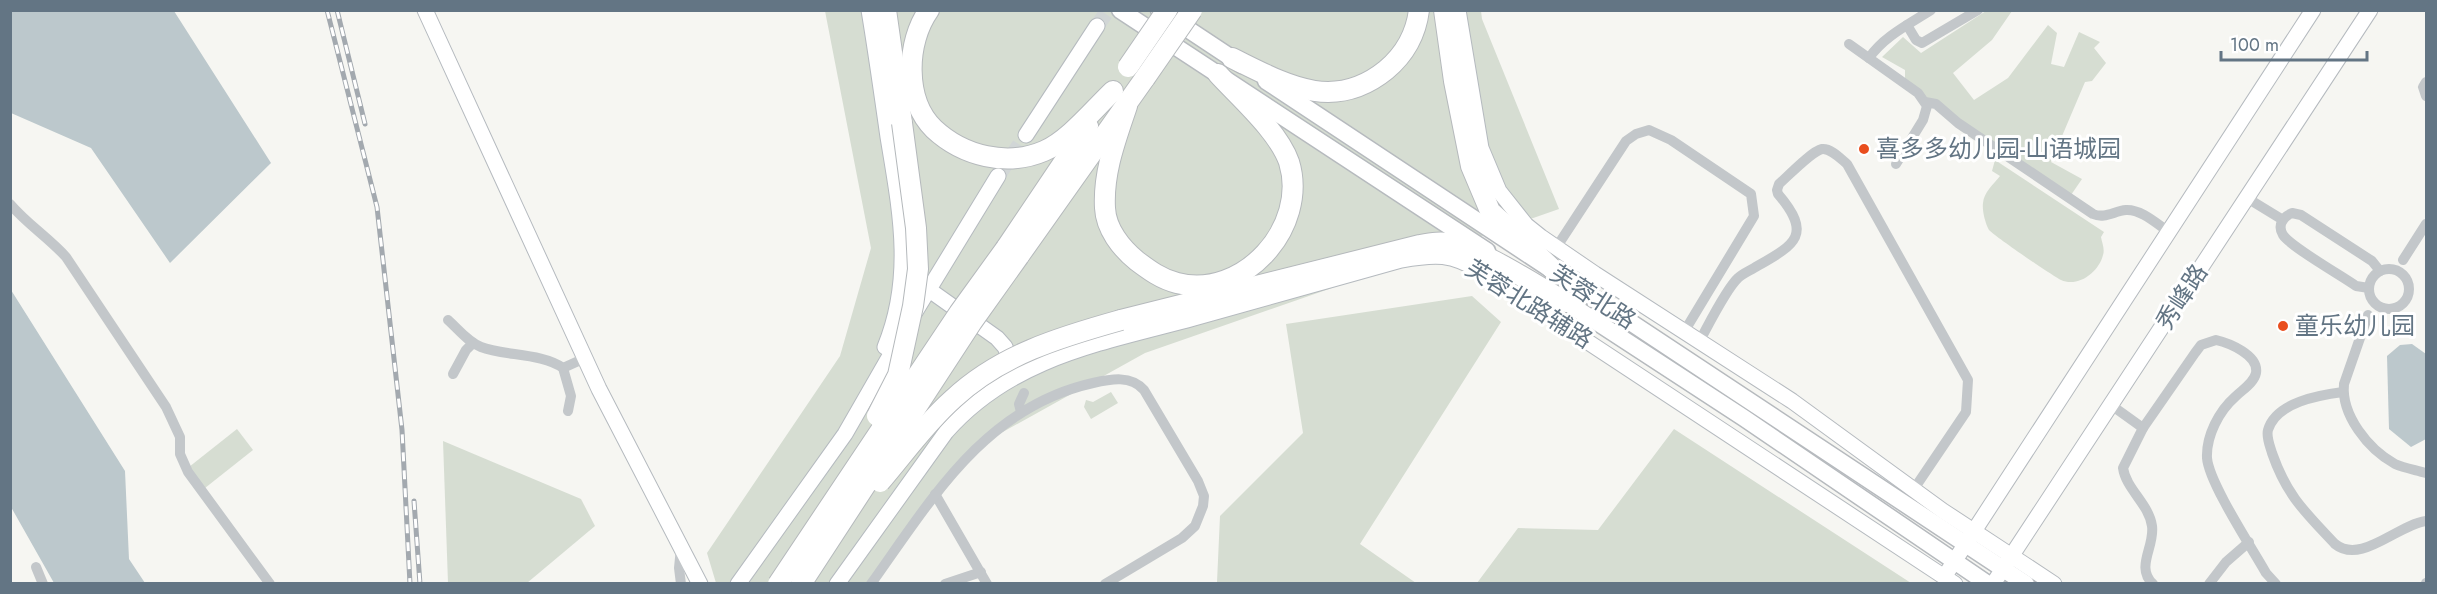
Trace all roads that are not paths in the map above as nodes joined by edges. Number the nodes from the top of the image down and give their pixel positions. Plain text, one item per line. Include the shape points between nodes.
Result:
1 (425, 10) edge
2 (869, 10) edge
3 (886, 10) edge
4 (929, 10) edge
5 (1120, 10) edge
6 (1159, 10) edge
7 (1167, 10) edge
8 (1192, 10) edge
9 (1419, 10) edge
10 (1444, 10) edge
11 (1458, 10) edge
12 (1930, 10) edge
13 (1978, 10) edge
14 (2313, 10) edge
15 (2370, 10) edge
16 (1916, 14) edge
17 (1907, 25) junction
18 (1097, 26) tunnel mouth
19 (1849, 44) dead end
20 (1232, 58) junction
21 (1869, 58) junction
22 (1218, 74) junction
23 (2427, 82) edge
24 (1113, 91) junction
25 (2427, 96) edge
26 (1925, 102) junction
27 (1127, 106) junction
28 (1026, 135) tunnel mouth
29 (1896, 164) dead end
30 (998, 176) tunnel mouth
31 (2247, 198) junction
32 (10, 204) edge
33 (2283, 220) junction
34 (2427, 224) edge
35 (2169, 232) junction
36 (1556, 248) junction
37 (1012, 252) junction
38 (2403, 260) junction
39 (2385, 271) junction
40 (1557, 273) junction
41 (2402, 275) junction
42 (2369, 288) junction
43 (928, 289) junction
44 (1566, 302) junction
45 (2376, 303) junction
46 (448, 320) dead end
47 (1684, 332) junction
48 (1699, 342) junction
49 (473, 343) junction
50 (585, 358) junction
51 (563, 368) junction
52 (453, 374) dead end
53 (1016, 375) junction
54 (2343, 392) junction
55 (1024, 393) junction
56 (1042, 401) junction
57 (2111, 405) junction
58 (568, 411) dead end
59 (1021, 412) junction
60 (2143, 428) junction
61 (845, 434) junction
62 (2427, 473) edge
63 (1914, 489) junction
64 (935, 494) junction
65 (833, 500) junction
66 (2427, 521) edge
67 (833, 536) junction
68 (1969, 537) junction
69 (2249, 542) junction
70 (681, 547) junction
71 (1954, 562) junction
72 (2007, 562) junction
73 (36, 567) dead end
74 (981, 572) junction
75 (1950, 580) edge
76 (43, 584) edge
77 (270, 584) edge
78 (681, 584) edge
79 (700, 584) edge
80 (738, 584) edge
81 (778, 584) edge
82 (801, 584) edge
83 (837, 584) edge
84 (871, 584) edge
85 (945, 584) edge
86 (987, 584) edge
87 (1105, 584) edge
88 (1988, 584) edge
89 (1993, 584) edge
90 (2026, 584) edge
91 (2054, 584) edge
92 (2153, 584) edge
93 (2209, 584) edge
94 (2276, 584) edge

1 - 50 street
2 - 61 street via 901,216 904,260 901,296 892,330
3 - 65 highway, bridge via 916,228 918,269 898,375
4 - 24 highway via 915,38 913,85 921,110 933,128 960,148 992,159 1045,151
5 - 22 main road, 芙蓉北路
6 - 20 main road, 芙蓉北路
7 - 24 highway, bridge
8 - 27 highway, bridge
9 - 20 highway via 1397,61 1375,79 1338,93 1308,91 1282,83
10 - 40 highway via 1471,166 1490,211
11 - 36 street via 1481,148 1489,171 1499,191 1526,225
12 - 16 street
13 - 17 street via 1922,43
14 - 35 street, 秀峰路
15 - 31 street, 秀峰路
16 - 17 street
17 - 21 street
18 - 28 street
19 - 21 street
20 - 40 main road, 芙蓉北路
21 - 26 street
22 - 27 highway via 1276,137 1288,162 1292,183 1292,204 1278,238 1263,257 1225,280 1178,283 1155,274 1128,253 1109,227 1105,210 1109,160
22 - 44 main road, 芙蓉北路
23 - 25 street via 2422,87
24 - 37 highway
26 - 29 street via 1926,114
26 - 35 street via 1936,104 2093,214 2134,211
27 - 37 highway
30 - 43 street
31 - 33 street
31 - 57 street, 秀峰路
32 - 77 street via 66,257 166,407 177,429 180,454 188,472
33 - 39 street via 2292,213 2301,215
33 - 42 street via 2282,232 2291,242 2356,286
34 - 38 street
35 - 68 street, 秀峰路
36 - 47 street
36 - 47 street via 1626,141 1649,130 1671,140 1751,194 1754,206 1754,216
37 - 65 highway, bridge via 959,313
37 - 67 highway, bridge via 972,322
38 - 39 street
38 - 41 street
39 - 41 street
39 - 42 street via 2373,277
40 - 68 main road, 芙蓉北路
41 - 45 street via 2408,287 2405,300 2393,308
42 - 45 street
43 - 53 street via 998,338
43 - 61 street
44 - 67 highway, bridge via 1476,253 1443,243 1420,245 1121,320 1038,345 986,373 951,400
44 - 71 main road, 芙蓉北路
45 - 54 street via 2357,343
46 - 49 street
47 - 48 street
48 - 63 street via 1792,401
48 - 63 street via 1738,278 1780,252 1796,235 1797,221 1778,194 1779,184 1817,151 1828,150 1839,157 1847,164 1968,380 1966,412
49 - 51 street
49 - 52 street
50 - 51 street
50 - 70 street
51 - 58 street via 571,396
53 - 55 street
53 - 75 street, 芙蓉北路辅路 via 1105,340 1401,260 1448,256 1463,260 1533,304
53 - 83 street, 芙蓉北路辅路 via 982,398 946,432
54 - 62 street via 2363,440 2395,464
54 - 66 street via 2301,400 2268,428 2280,475 2296,502 2335,544 2350,551 2365,549 2406,526
55 - 56 street
55 - 59 street via 1019,404
56 - 59 street
56 - 87 street via 1110,379 1139,385 1204,496 1198,520 1186,535
57 - 60 street
57 - 72 street, 秀峰路
59 - 64 street via 975,448
60 - 69 street via 2201,345 2222,341 2251,358 2256,374 2215,424 2207,459 2216,484
60 - 92 street via 2123,468 2150,515 2152,542 2145,569
61 - 80 street
63 - 68 street
64 - 74 street
64 - 84 street
65 - 81 highway, bridge
67 - 82 highway, bridge
68 - 71 street, 秀峰路
68 - 72 main road, 芙蓉北路
69 - 93 street
69 - 94 street
70 - 78 street
70 - 79 street
71 - 75 street, 秀峰路
71 - 88 main road, 芙蓉北路
72 - 89 street, 秀峰路
72 - 90 main road, 芙蓉北路
72 - 91 street
73 - 76 street
74 - 85 street
74 - 86 street

